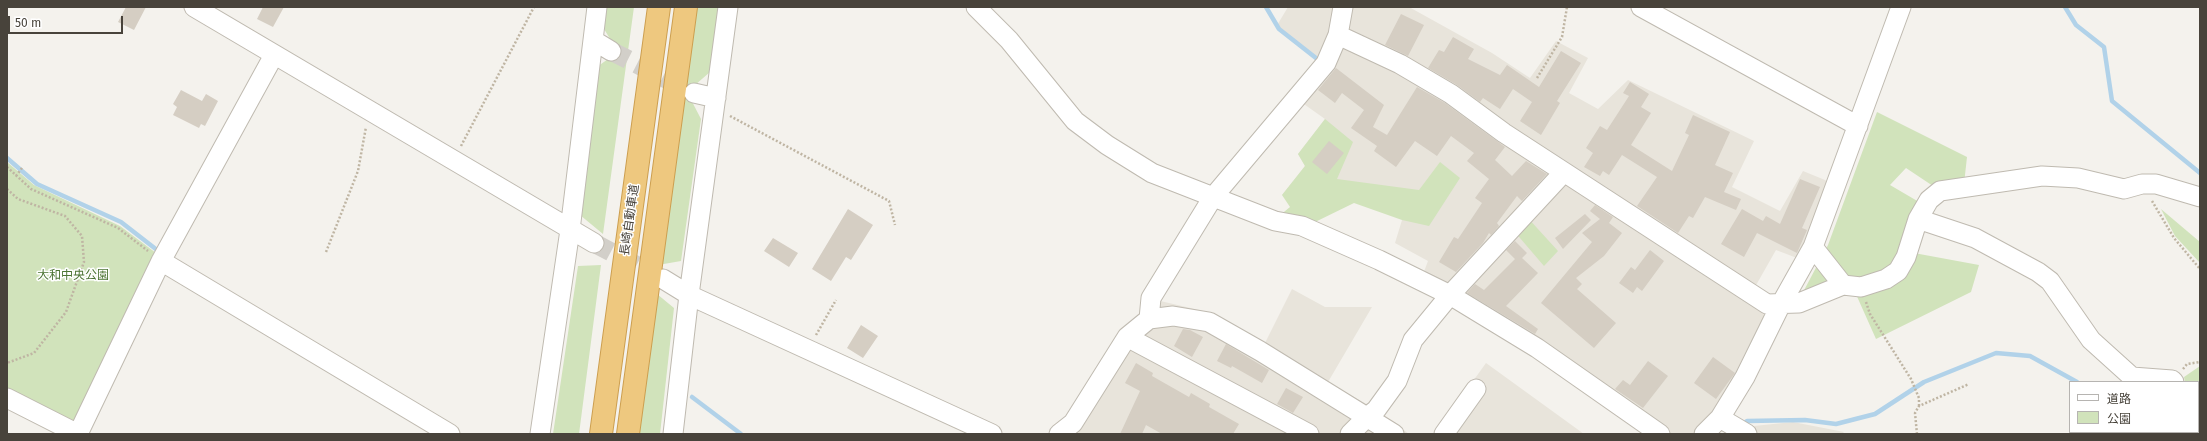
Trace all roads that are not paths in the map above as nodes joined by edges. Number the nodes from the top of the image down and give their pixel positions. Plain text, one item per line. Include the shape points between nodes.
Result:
1 (194, 7) edge
2 (597, 7) edge
3 (659, 7) edge
4 (686, 7) edge
5 (728, 7) edge
6 (976, 7) edge
7 (1343, 7) edge
8 (1641, 7) edge
9 (1901, 7) edge
10 (1338, 35) junction
11 (593, 40) junction
12 (611, 51) tunnel mouth
13 (274, 55) junction
14 (694, 93) tunnel mouth
15 (715, 103) junction
16 (1858, 126) junction
17 (1564, 172) junction
18 (2200, 196) edge
19 (1209, 204) junction
20 (1918, 220) junction
21 (570, 230) junction
22 (594, 244) tunnel mouth
23 (1813, 247) junction
24 (161, 261) junction
25 (663, 279) tunnel mouth
26 (1852, 286) junction
27 (689, 294) junction
28 (1445, 301) junction
29 (1781, 304) junction
30 (1149, 319) junction
31 (1127, 337) junction
32 (2173, 381) edge
33 (1476, 389) dead end
34 (7, 398) edge
35 (1368, 416) junction
36 (1725, 421) junction
37 (78, 434) edge
38 (450, 434) edge
39 (540, 434) edge
40 (602, 434) edge
41 (628, 434) edge
42 (673, 434) edge
43 (992, 434) edge
44 (1059, 434) edge
45 (1309, 434) edge
46 (1350, 434) edge
47 (1394, 434) edge
48 (1444, 434) edge
49 (1660, 434) edge
50 (1704, 434) edge
51 (1747, 434) edge

1 - 13 street
2 - 11 street
3 - 40 highway, 長崎自動車道
4 - 41 highway
5 - 15 street
6 - 19 street via 1010,40 1075,121 1152,173
7 - 10 street
8 - 16 street
9 - 16 street
10 - 17 street via 1400,64 1438,86
10 - 19 street via 1326,63
11 - 12 street
11 - 21 street
13 - 21 street
13 - 24 street
14 - 15 street
15 - 27 street
16 - 23 street
17 - 28 street
17 - 29 street via 1767,304
18 - 20 street via 2156,184 2142,184 2124,190 2078,178 2042,176 1940,191 1929,200
19 - 28 street via 1302,226 1379,260
19 - 30 street via 1151,298
20 - 26 street via 1906,257 1898,271 1886,279
20 - 32 street via 1975,238 2038,272 2050,281 2091,340 2132,377
21 - 22 street
21 - 39 street
23 - 26 street
23 - 29 street
24 - 37 street
24 - 38 street
25 - 27 street
26 - 29 street via 1799,303
27 - 42 street
27 - 43 street
28 - 35 street via 1413,340 1397,381 1376,410
28 - 49 street via 1538,348
29 - 36 street
30 - 31 street
30 - 35 street via 1172,316 1209,322
31 - 44 street via 1073,423
31 - 45 street
33 - 48 street
34 - 37 street
35 - 46 street
35 - 47 street
36 - 50 street
36 - 51 street

